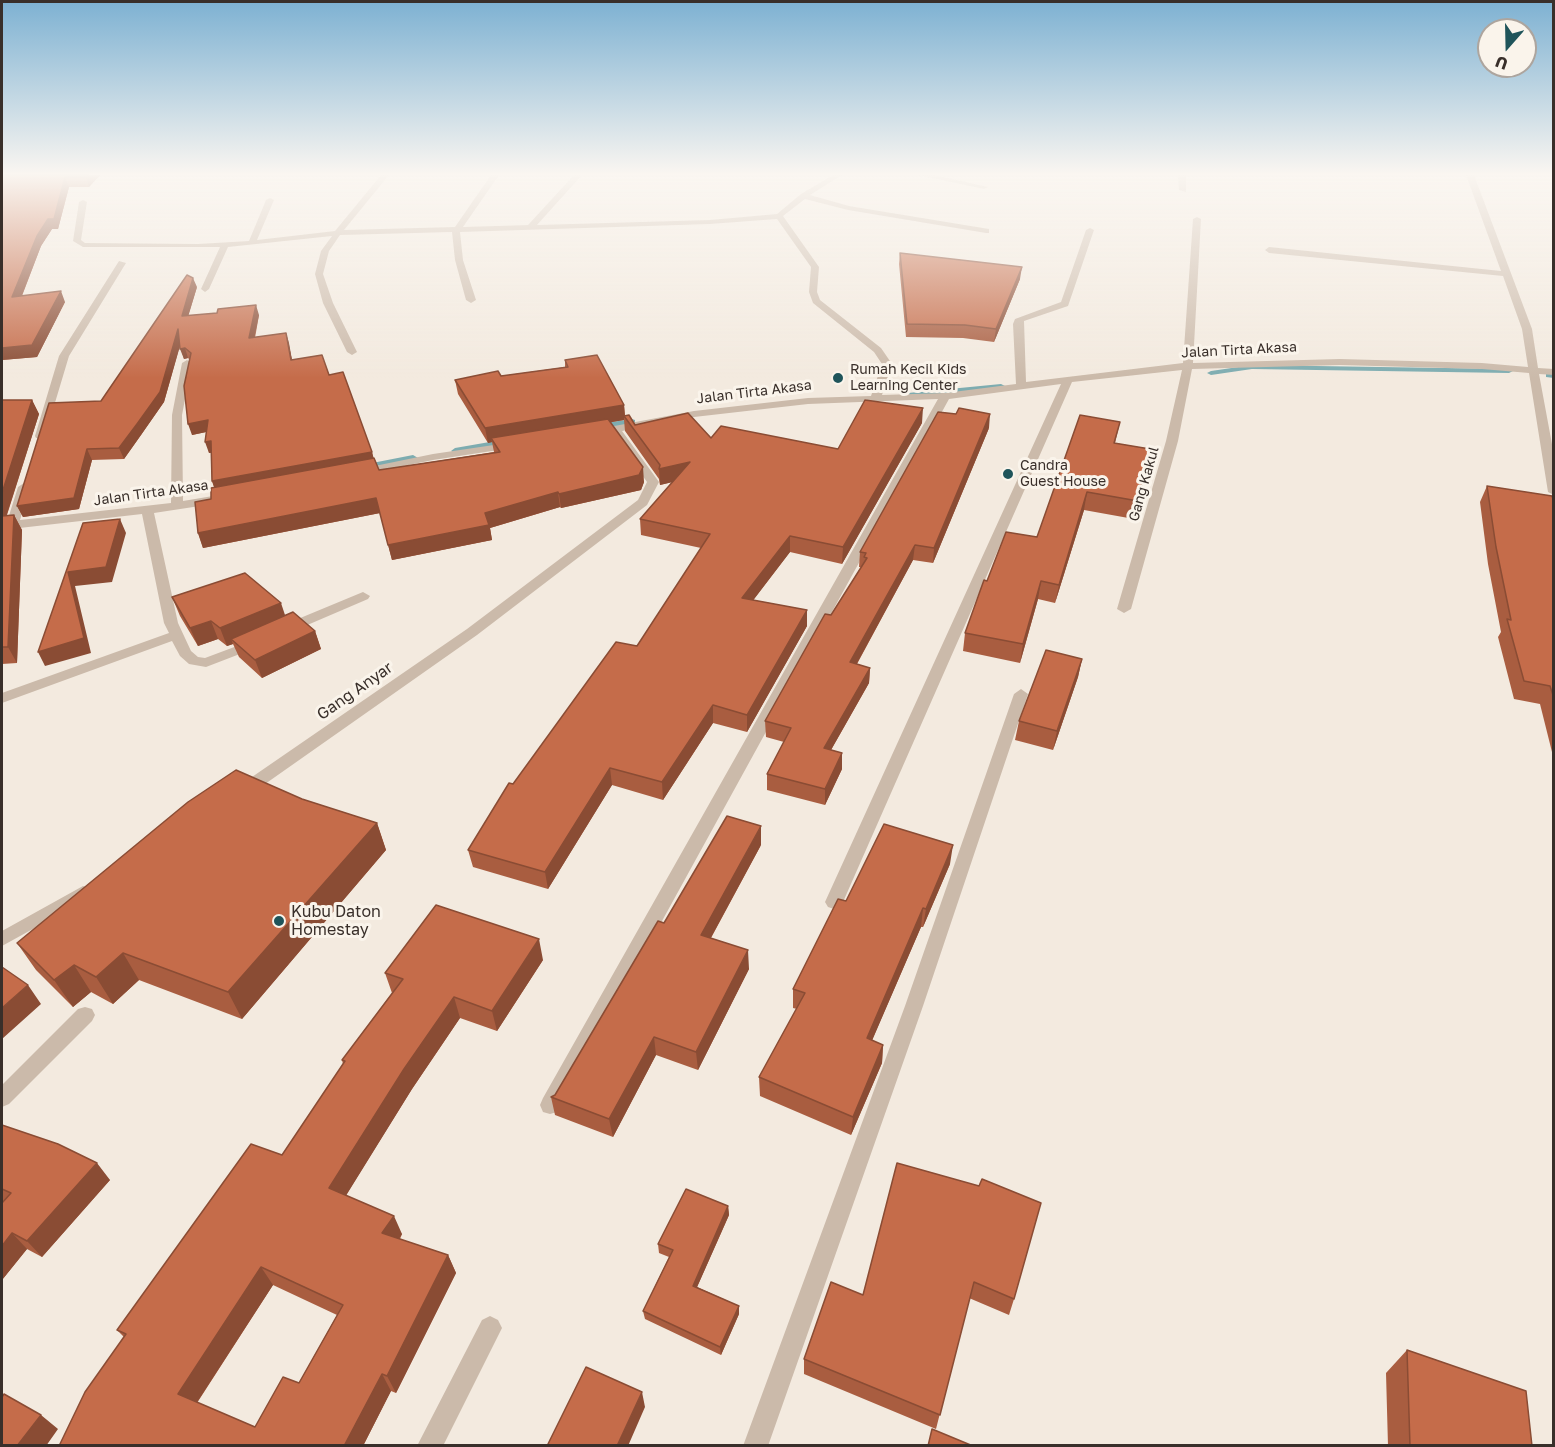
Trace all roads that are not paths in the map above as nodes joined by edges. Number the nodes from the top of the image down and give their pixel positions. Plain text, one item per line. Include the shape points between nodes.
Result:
1 (79, 243) edge
2 (252, 243) joint
3 (256, 243) edge
4 (331, 243) edge
5 (457, 243) edge
6 (798, 243) edge
7 (1086, 243) edge
8 (1196, 243) edge
9 (1496, 243) edge
10 (225, 244) junction
11 (1269, 250) dead end
12 (122, 263) dead end
13 (1508, 274) junction
14 (205, 289) dead end
15 (471, 300) dead end
16 (352, 352) dead end
17 (187, 363) edge
18 (1188, 366) junction
19 (1534, 370) junction
20 (1554, 372) edge
21 (1068, 379) junction
22 (1021, 385) junction
23 (945, 396) junction
24 (876, 397) junction
25 (615, 429) junction
26 (581, 434) edge
27 (524, 444) edge
28 (37, 449) edge
29 (351, 474) edge
30 (26, 481) edge
31 (1554, 492) edge
32 (223, 498) edge
33 (177, 506) junction
34 (147, 510) junction
35 (7, 525) edge
36 (363, 596) dead end
37 (1124, 609) dead end
38 (175, 635) junction
39 (1021, 694) dead end
40 (2, 698) edge
41 (230, 800) edge
42 (92, 888) edge
43 (834, 902) edge
44 (2, 939) edge
45 (85, 1015) dead end
46 (2, 1098) edge
47 (550, 1105) edge
48 (490, 1328) dead end
49 (429, 1446) edge
50 (755, 1446) edge

1 - 10 street
2 - 3 street
2 - 10 street
4 - 16 street via 319,274 328,303
5 - 15 street
6 - 24 street via 815,267 816,301 878,350 887,364
7 - 22 street via 1065,304 1020,319
8 - 18 street, Gang Kakul
9 - 13 street
10 - 14 street
11 - 13 street
12 - 28 street via 64,356
13 - 19 street via 1527,329
17 - 33 street via 177,415
18 - 19 street, Jalan Tirta Akasa via 1340,362
18 - 21 street, Jalan Tirta Akasa
18 - 37 street, Gang Kakul via 1172,441
19 - 20 street, Jalan Tirta Akasa
19 - 31 street
21 - 22 street, Jalan Tirta Akasa
21 - 43 street
22 - 23 street, Jalan Tirta Akasa
23 - 24 street, Jalan Tirta Akasa
23 - 47 street
24 - 25 street, Jalan Tirta Akasa via 808,400 694,414
25 - 26 street, Jalan Tirta Akasa
25 - 41 street, Gang Anyar via 653,482 643,502 472,632
27 - 29 street
30 - 35 street
32 - 33 street, Jalan Tirta Akasa
33 - 34 street, Jalan Tirta Akasa
34 - 35 street, Jalan Tirta Akasa
34 - 38 street
36 - 38 street via 210,662 200,663 185,653
38 - 40 street
39 - 50 street via 914,1006
42 - 44 street
45 - 46 street
48 - 49 street

